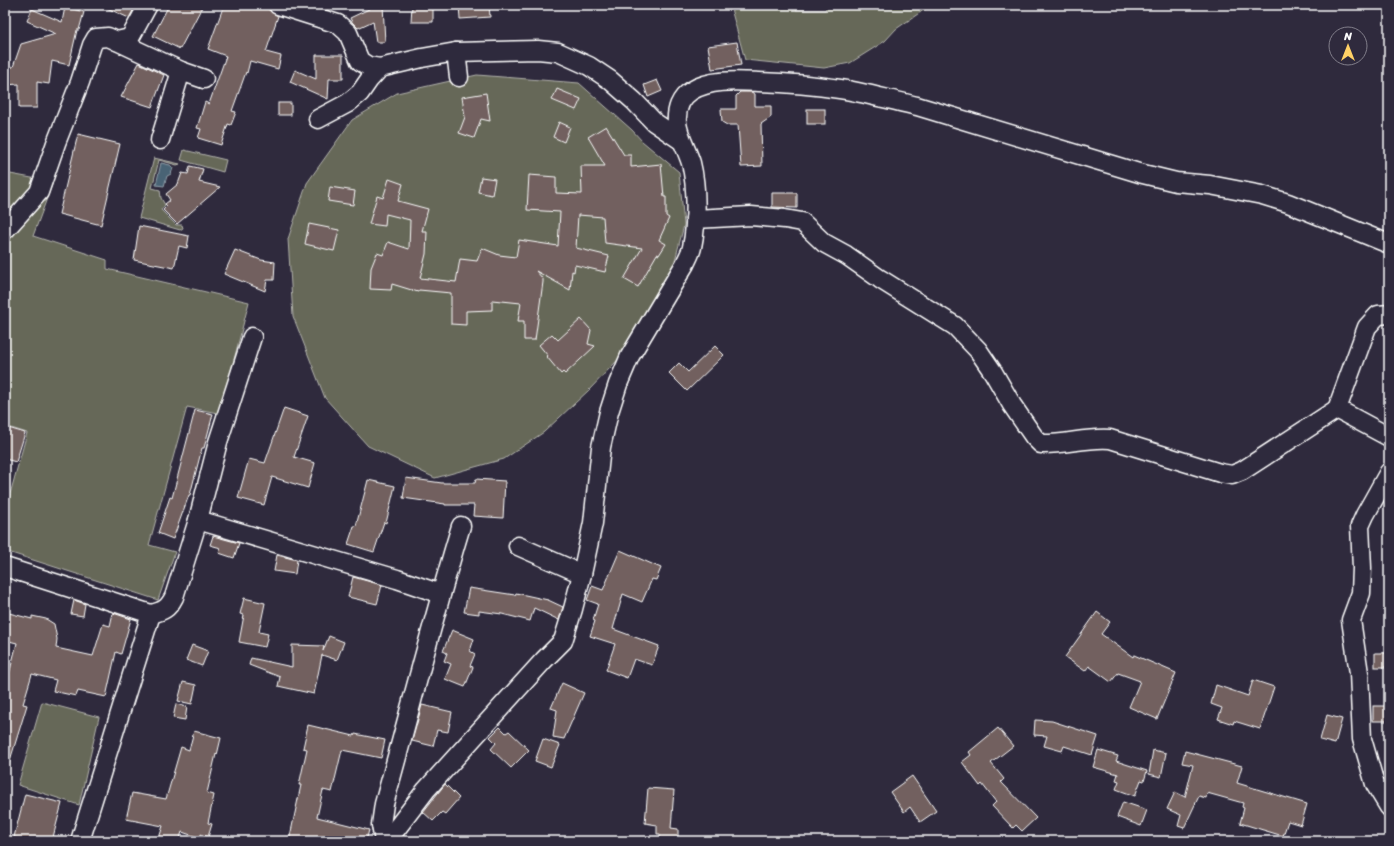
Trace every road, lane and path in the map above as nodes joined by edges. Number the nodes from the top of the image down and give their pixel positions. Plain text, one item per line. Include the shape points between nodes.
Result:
1 (148, 5) edge
2 (278, 5) edge
3 (117, 41) junction
4 (456, 52) junction
5 (380, 68) junction
6 (181, 70) junction
7 (459, 77) dead end
8 (204, 79) dead end
9 (318, 119) dead end
10 (160, 140) dead end
11 (682, 141) junction
12 (695, 219) junction
13 (5, 230) edge
14 (1389, 244) edge
15 (1389, 314) edge
16 (252, 337) dead end
17 (1337, 409) junction
18 (1389, 437) edge
19 (1389, 472) edge
20 (198, 520) junction
21 (461, 526) dead end
22 (518, 546) dead end
23 (5, 567) edge
24 (582, 574) junction
25 (441, 594) junction
26 (151, 614) junction
27 (1389, 807) edge
28 (80, 841) edge
29 (386, 841) edge

1 - 3 street via 130,38
2 - 5 street via 338,24 348,33 360,61 368,66
3 - 6 street
3 - 13 street via 108,37 96,38 40,192
4 - 5 street
4 - 7 street
4 - 11 street via 538,50 558,52 571,57 610,80 654,122
5 - 9 street via 360,93 348,103
6 - 8 street
6 - 10 street
11 - 12 street via 694,179
11 - 14 street via 677,123 682,98 707,84 732,81 840,89 917,106 1139,173 1176,182 1216,186 1262,195
12 - 17 street via 751,216 802,222 824,243 955,326 978,350 1012,405 1041,444 1110,439 1232,475
12 - 24 street via 692,249 630,356 609,412 601,447 593,523
15 - 17 street via 1378,315 1367,327
16 - 20 street via 218,442
17 - 18 street
19 - 27 street via 1360,526 1361,593 1351,620 1359,673 1362,739 1375,784
20 - 25 street
20 - 26 street via 170,606
21 - 25 street
22 - 24 street
23 - 26 street
24 - 29 street via 563,641 426,790
25 - 29 street via 384,804 381,825
26 - 28 street

